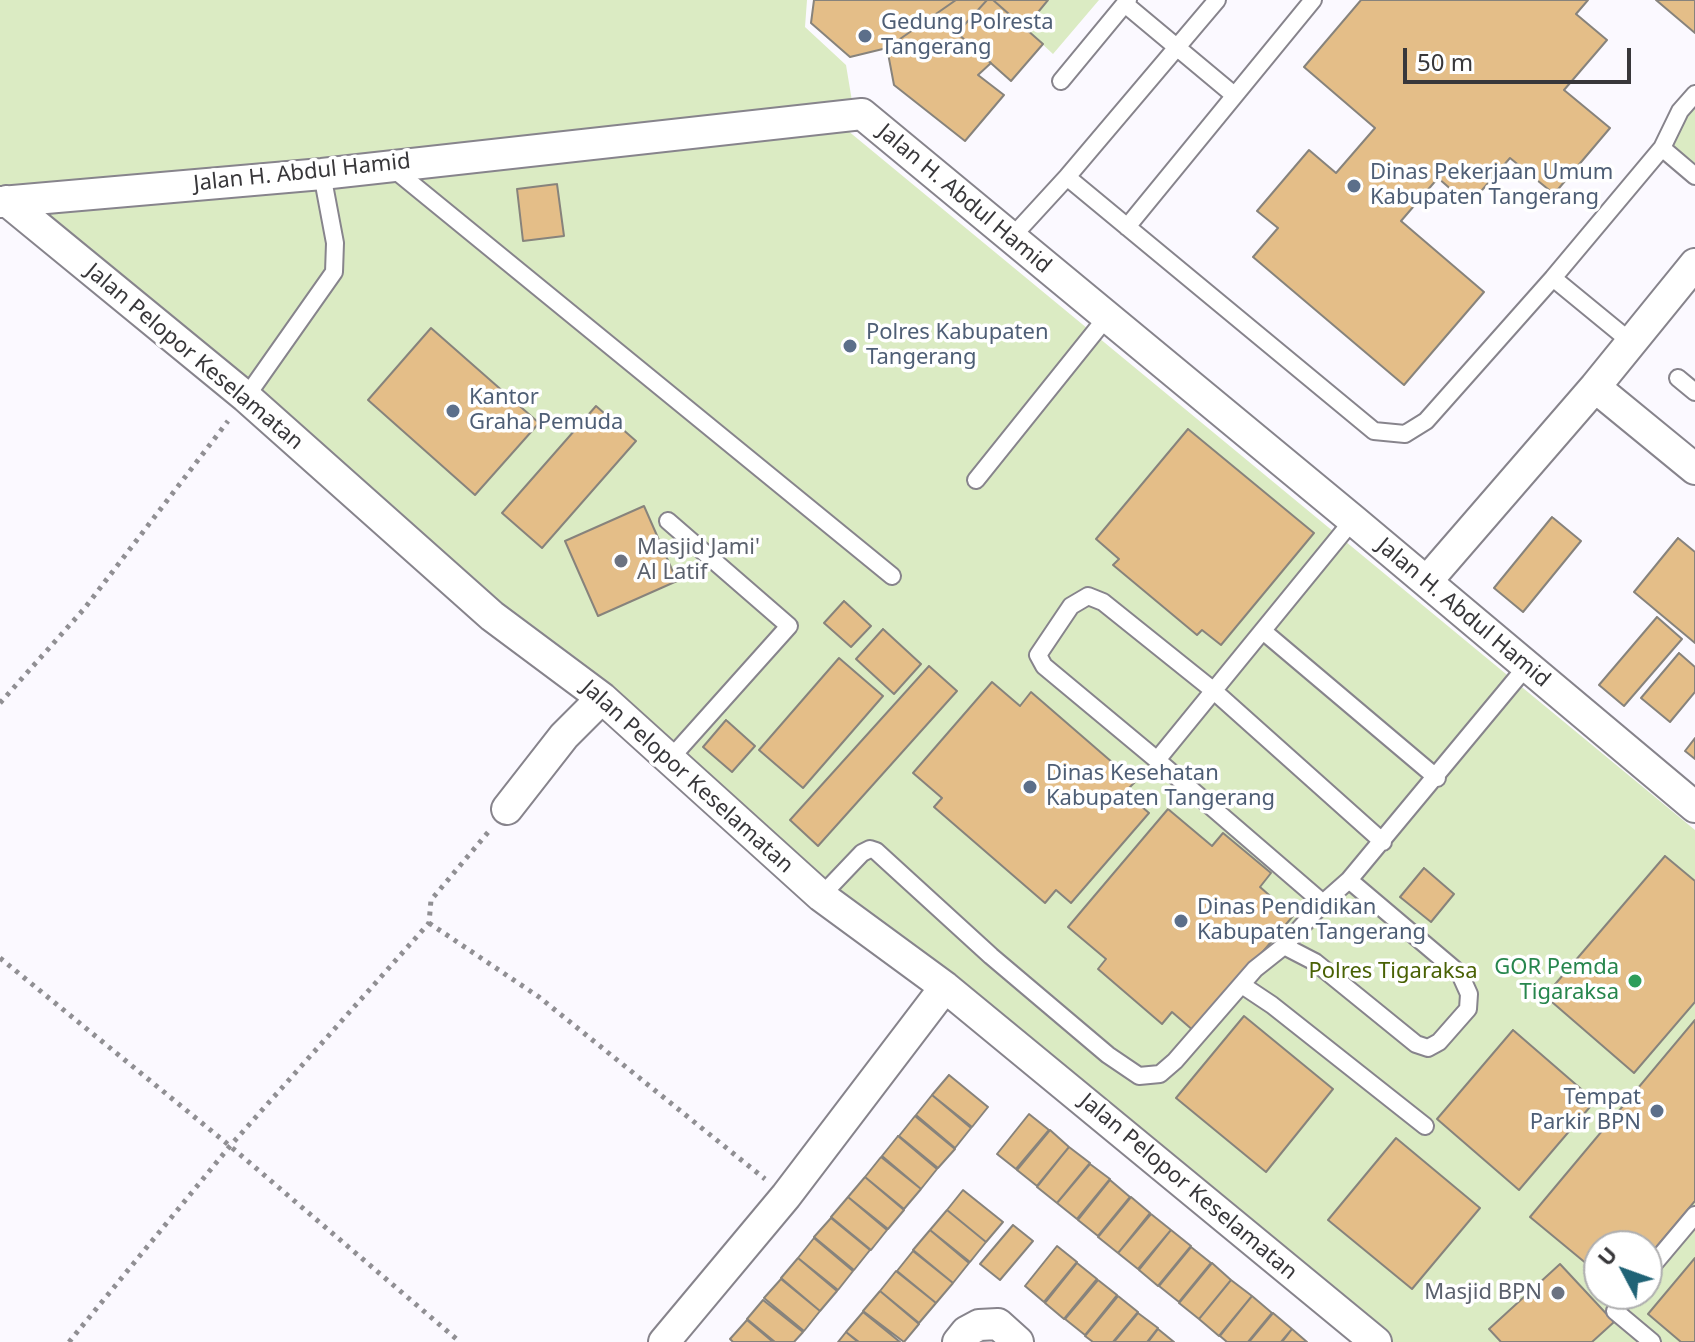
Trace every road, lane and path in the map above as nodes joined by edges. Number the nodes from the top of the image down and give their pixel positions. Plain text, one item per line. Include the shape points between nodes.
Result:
1 (1217, 0) edge
2 (1313, 0) edge
3 (1126, 2) edge
4 (1177, 48) junction
5 (1061, 81) dead end
6 (1695, 94) edge
7 (1234, 95) junction
8 (1662, 148) junction
9 (388, 165) junction
10 (322, 174) junction
11 (1695, 176) edge
12 (1067, 177) junction
13 (3, 201) edge
14 (1127, 227) junction
15 (1011, 238) junction
16 (1695, 264) edge
17 (1553, 278) junction
18 (1106, 318) junction
19 (1631, 342) junction
20 (1678, 378) dead end
21 (1595, 387) junction
22 (1695, 392) edge
23 (246, 397) junction
24 (1695, 469) edge
25 (976, 480) dead end
26 (1353, 520) junction
27 (668, 521) dead end
28 (892, 576) dead end
29 (1427, 581) junction
30 (1263, 631) junction
31 (1526, 667) junction
32 (1214, 691) junction
33 (602, 698) junction
34 (0, 703) edge
35 (669, 760) junction
36 (1157, 760) junction
37 (1437, 778) junction
38 (1695, 807) edge
39 (507, 809) joint
40 (1383, 842) junction
41 (1349, 880) junction
42 (821, 896) junction
43 (1323, 903) junction
44 (429, 923) junction
45 (1284, 946) junction
46 (0, 958) edge
47 (1242, 985) junction
48 (945, 987) junction
49 (1425, 1126) dead end
50 (230, 1146) junction
51 (786, 1196) junction
52 (1695, 1215) edge
53 (1663, 1253) edge
54 (1616, 1310) edge
55 (69, 1342) edge
56 (460, 1342) edge
57 (664, 1342) edge
58 (958, 1342) edge
59 (1018, 1342) edge
60 (1376, 1342) edge
61 (1652, 1342) edge

1 - 4 lane
2 - 7 lane
3 - 4 lane
3 - 5 lane
4 - 7 lane
4 - 12 lane
6 - 8 lane
7 - 14 lane
8 - 11 lane
8 - 17 lane
9 - 10 street, Jalan H. Abdul Hamid
9 - 15 street, Jalan H. Abdul Hamid via 862,114
9 - 28 lane
10 - 13 street, Jalan H. Abdul Hamid
10 - 23 lane via 335,243 334,272
12 - 14 lane
12 - 15 lane
13 - 23 street, Jalan Pelopor Keselamatan
14 - 17 lane via 1374,431 1405,434 1426,421
15 - 18 street, Jalan H. Abdul Hamid
16 - 19 street
17 - 19 lane
18 - 25 lane
18 - 26 street, Jalan H. Abdul Hamid
19 - 21 street
20 - 22 lane
21 - 24 street
21 - 29 street
23 - 33 street, Jalan Pelopor Keselamatan via 492,616
23 - 34 path via 84,609
26 - 29 street, Jalan H. Abdul Hamid
26 - 30 lane
27 - 35 lane via 789,626
29 - 31 street, Jalan H. Abdul Hamid
30 - 32 lane
30 - 37 lane
31 - 37 lane
31 - 38 street, Jalan H. Abdul Hamid
32 - 36 lane
32 - 36 lane via 1095,597 1071,606 1038,655 1044,666
32 - 40 lane
33 - 35 street, Jalan Pelopor Keselamatan
33 - 39 street via 564,736
35 - 42 street, Jalan Pelopor Keselamatan
36 - 43 lane
37 - 40 lane
39 - 44 path via 431,900
40 - 41 lane
41 - 43 lane
41 - 45 lane via 1460,974 1469,994 1468,1009 1439,1042 1428,1048 1416,1044 1315,962
42 - 47 lane via 862,853 876,851 991,956 1139,1076 1160,1074
42 - 48 street, Jalan Pelopor Keselamatan
43 - 45 lane
44 - 50 path
44 - 51 path via 539,997
45 - 47 lane
46 - 50 path
47 - 49 lane
48 - 51 street
48 - 60 street, Jalan Pelopor Keselamatan
50 - 55 path
50 - 56 path
51 - 57 street
52 - 53 lane
54 - 61 lane
58 - 59 street via 979,1325 998,1324

